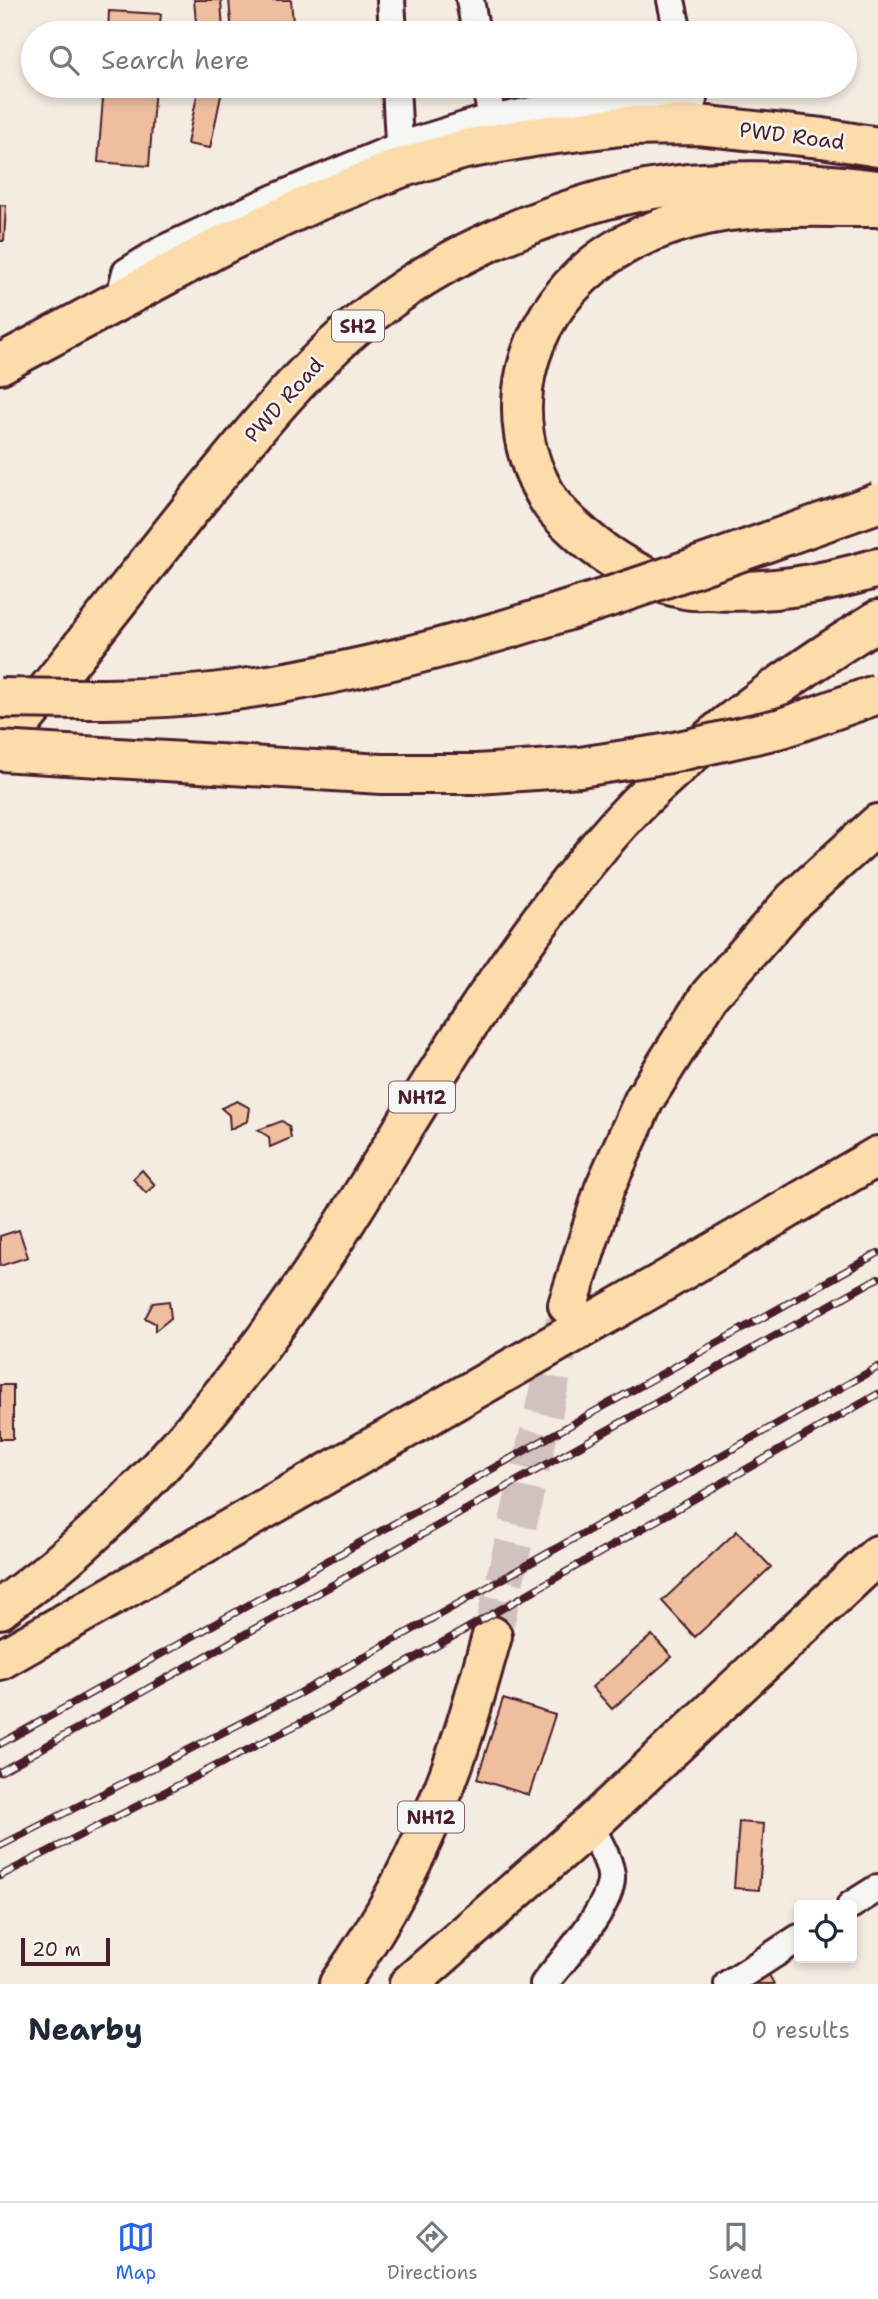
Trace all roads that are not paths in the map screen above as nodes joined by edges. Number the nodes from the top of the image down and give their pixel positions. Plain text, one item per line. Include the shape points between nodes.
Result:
1 (391, 0) edge
2 (470, 0) edge
3 (671, 0) edge
4 (392, 21) edge
5 (474, 21) edge
6 (675, 21) edge
7 (397, 98) edge
8 (488, 98) edge
9 (694, 104) edge
10 (492, 119) junction
11 (878, 147) edge
12 (400, 157) junction
13 (878, 190) edge
14 (878, 207) edge
15 (3, 360) edge
16 (878, 503) edge
17 (878, 568) edge
18 (878, 620) edge
19 (878, 694) edge
20 (0, 698) edge
21 (0, 750) edge
22 (878, 824) edge
23 (878, 1156) edge
24 (568, 1305) tunnel mouth
25 (878, 1555) edge
26 (0, 1609) edge
27 (492, 1636) tunnel mouth
28 (0, 1660) edge
29 (590, 1825) junction
30 (878, 1888) edge
31 (857, 1901) edge
32 (794, 1941) edge
33 (339, 1984) edge
34 (409, 1984) edge
35 (544, 1984) edge
36 (728, 1984) edge

1 - 4 street
2 - 5 street
3 - 6 street
7 - 12 street
8 - 10 street
9 - 10 street via 597,103
9 - 11 main road, PWD Road via 822,138
9 - 12 main road, PWD Road via 621,126
10 - 12 street
12 - 15 main road, PWD Road
13 - 21 main road, PWD Road / SH2 via 755,181 629,193 499,238 442,266 382,305 334,345 269,413
14 - 17 main road via 733,209 675,223 617,249 568,289 550,315 535,340 521,394 527,449 547,499 616,562 685,589 732,592 795,588
16 - 20 main road, bridge via 614,595 394,659 211,693 85,700
18 - 26 main road, NH12 via 715,733 637,804 528,936 331,1244 215,1402 154,1474 79,1546
19 - 21 main road, bridge via 782,728 670,753 580,767 477,774 382,774
22 - 24 main road via 794,900 710,995 644,1100 604,1190
23 - 28 main road
25 - 29 main road
27 - 33 main road, NH12 via 458,1751 424,1836 389,1906
29 - 34 main road
29 - 35 street via 611,1875 610,1891
30 - 31 street
32 - 36 street

